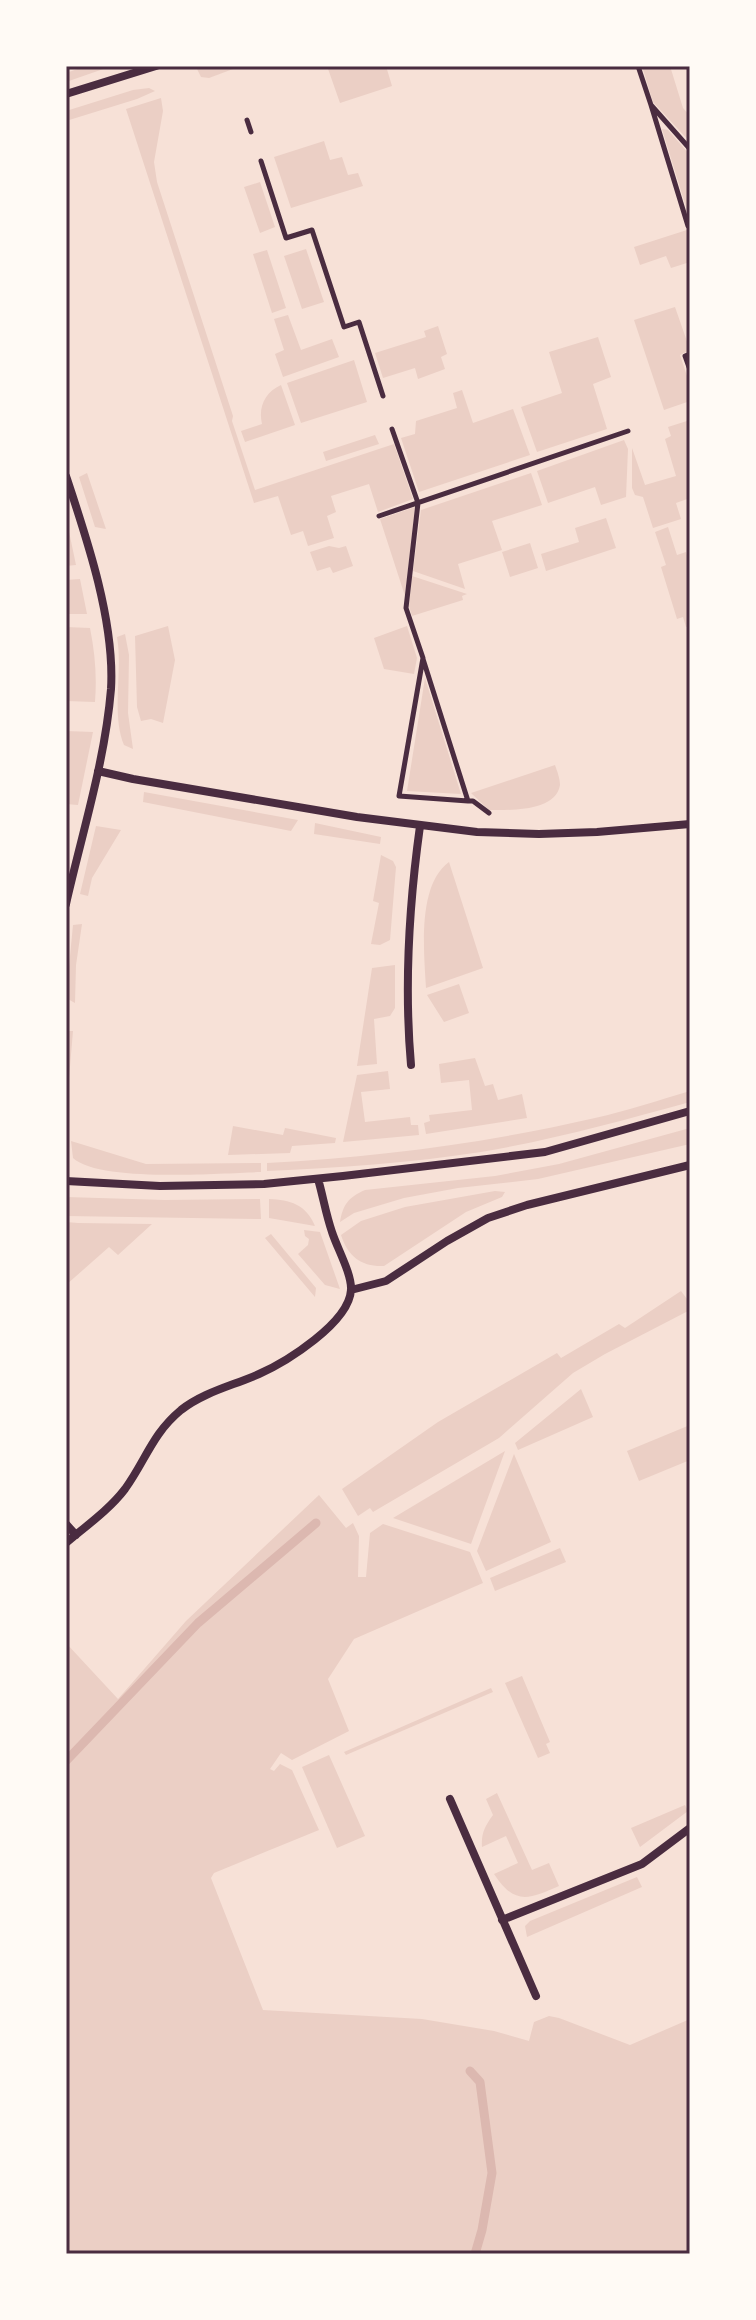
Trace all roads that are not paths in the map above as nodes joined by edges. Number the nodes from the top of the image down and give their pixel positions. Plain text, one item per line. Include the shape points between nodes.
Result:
1 (156, 66) edge
2 (66, 94) edge
3 (66, 476) edge
4 (98, 771) junction
5 (690, 824) edge
6 (420, 826) junction
7 (66, 904) edge
8 (411, 1065) dead end
9 (690, 1111) edge
10 (690, 1165) edge
11 (318, 1179) junction
12 (66, 1181) edge
13 (351, 1290) junction
14 (66, 1524) edge
15 (76, 1535) junction
16 (66, 1543) edge
17 (450, 1799) dead end
18 (690, 1828) edge
19 (502, 1920) junction
20 (536, 1996) dead end

1 - 2 street
3 - 4 street via 102,600 108,644 111,687
4 - 6 street
4 - 7 street
5 - 6 street via 539,834
6 - 8 street via 407,959
9 - 11 street via 545,1152
10 - 13 street via 488,1218 386,1281
11 - 12 street via 160,1186
11 - 13 street
13 - 15 street via 334,1323 294,1354 199,1398 169,1421 124,1490
14 - 15 street
15 - 16 street
17 - 19 street
18 - 19 street via 642,1864
19 - 20 street

